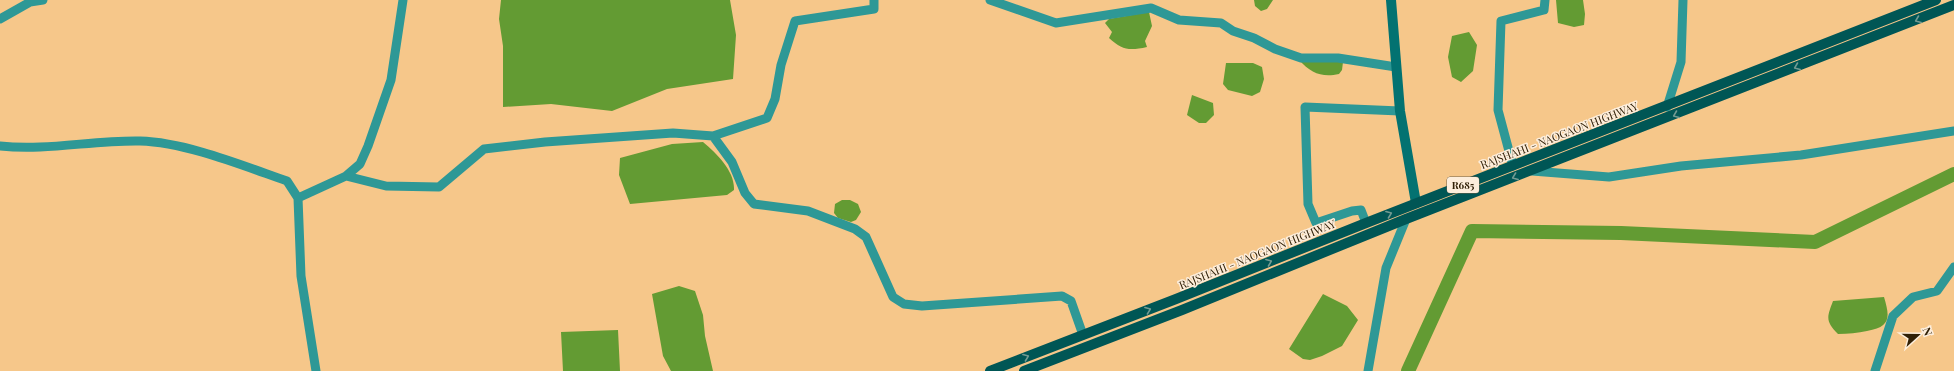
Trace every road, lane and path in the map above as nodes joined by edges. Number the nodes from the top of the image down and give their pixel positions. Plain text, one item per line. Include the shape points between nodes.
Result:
1 (43, 0) edge
2 (403, 0) edge
3 (874, 0) edge
4 (990, 0) edge
5 (1391, 0) edge
6 (1545, 0) edge
7 (1684, 0) edge
8 (1936, 0) edge
9 (1150, 4) edge
10 (1954, 5) edge
11 (0, 19) edge
12 (1842, 37) junction
13 (1847, 48) junction
14 (1396, 67) junction
15 (1666, 107) junction
16 (1400, 111) junction
17 (1954, 131) edge
18 (713, 136) junction
19 (0, 146) edge
20 (1555, 150) junction
21 (1559, 161) junction
22 (1513, 166) junction
23 (1532, 171) junction
24 (346, 176) junction
25 (298, 198) junction
26 (1416, 203) junction
27 (1406, 219) junction
28 (1366, 223) junction
29 (1306, 247) junction
30 (1310, 258) junction
31 (1954, 267) edge
32 (1083, 335) junction
33 (316, 371) edge
34 (990, 371) edge
35 (1024, 371) edge
36 (1368, 371) edge
37 (1875, 371) edge

1 - 11 street via 30,2
2 - 24 street via 391,80 360,164
3 - 18 street via 874,9 795,21 781,65 775,99 766,118
4 - 9 street via 1056,23
5 - 14 main road
6 - 22 street via 1544,10 1501,21 1498,110
7 - 15 street via 1681,62
8 - 12 main road, RAJSHAHI - NAOGAON HIGHWAY / R685
9 - 14 street via 1179,20 1221,23 1233,31 1301,58 1338,58
10 -> 13 main road, R685
12 - 13 main road
12 - 15 main road, RAJSHAHI - NAOGAON HIGHWAY / R685
13 -> 21 main road, R685
14 - 16 main road
15 - 20 main road, RAJSHAHI - NAOGAON HIGHWAY / R685
16 - 26 main road
16 - 28 street via 1305,107 1308,204 1316,223 1361,210
17 - 23 street via 1801,156 1681,166 1609,177
18 - 24 street via 673,133 484,149 439,187 386,186
18 - 32 street via 732,162 745,193 754,204 808,212 855,229 866,237 893,297 904,304 922,306 1062,296 1071,301
19 - 25 street via 20,148 140,141 169,143 287,181
20 - 21 main road
20 - 22 main road, RAJSHAHI - NAOGAON HIGHWAY / R685
21 - 23 main road, R685
22 - 26 main road, RAJSHAHI - NAOGAON HIGHWAY / R685
23 -> 27 main road, R685
24 - 25 street
25 - 33 street via 301,276
28 -> 26 main road, RAJSHAHI - NAOGAON HIGHWAY / R685
27 - 30 main road, R685
27 - 36 street via 1386,268
28 - 29 main road, RAJSHAHI - NAOGAON HIGHWAY / R685
29 - 30 main road
32 -> 29 main road, RAJSHAHI - NAOGAON HIGHWAY / R685
30 - 35 main road, R685
31 - 37 street via 1936,290 1913,297 1894,316
34 -> 32 main road, RAJSHAHI - NAOGAON HIGHWAY / R685

